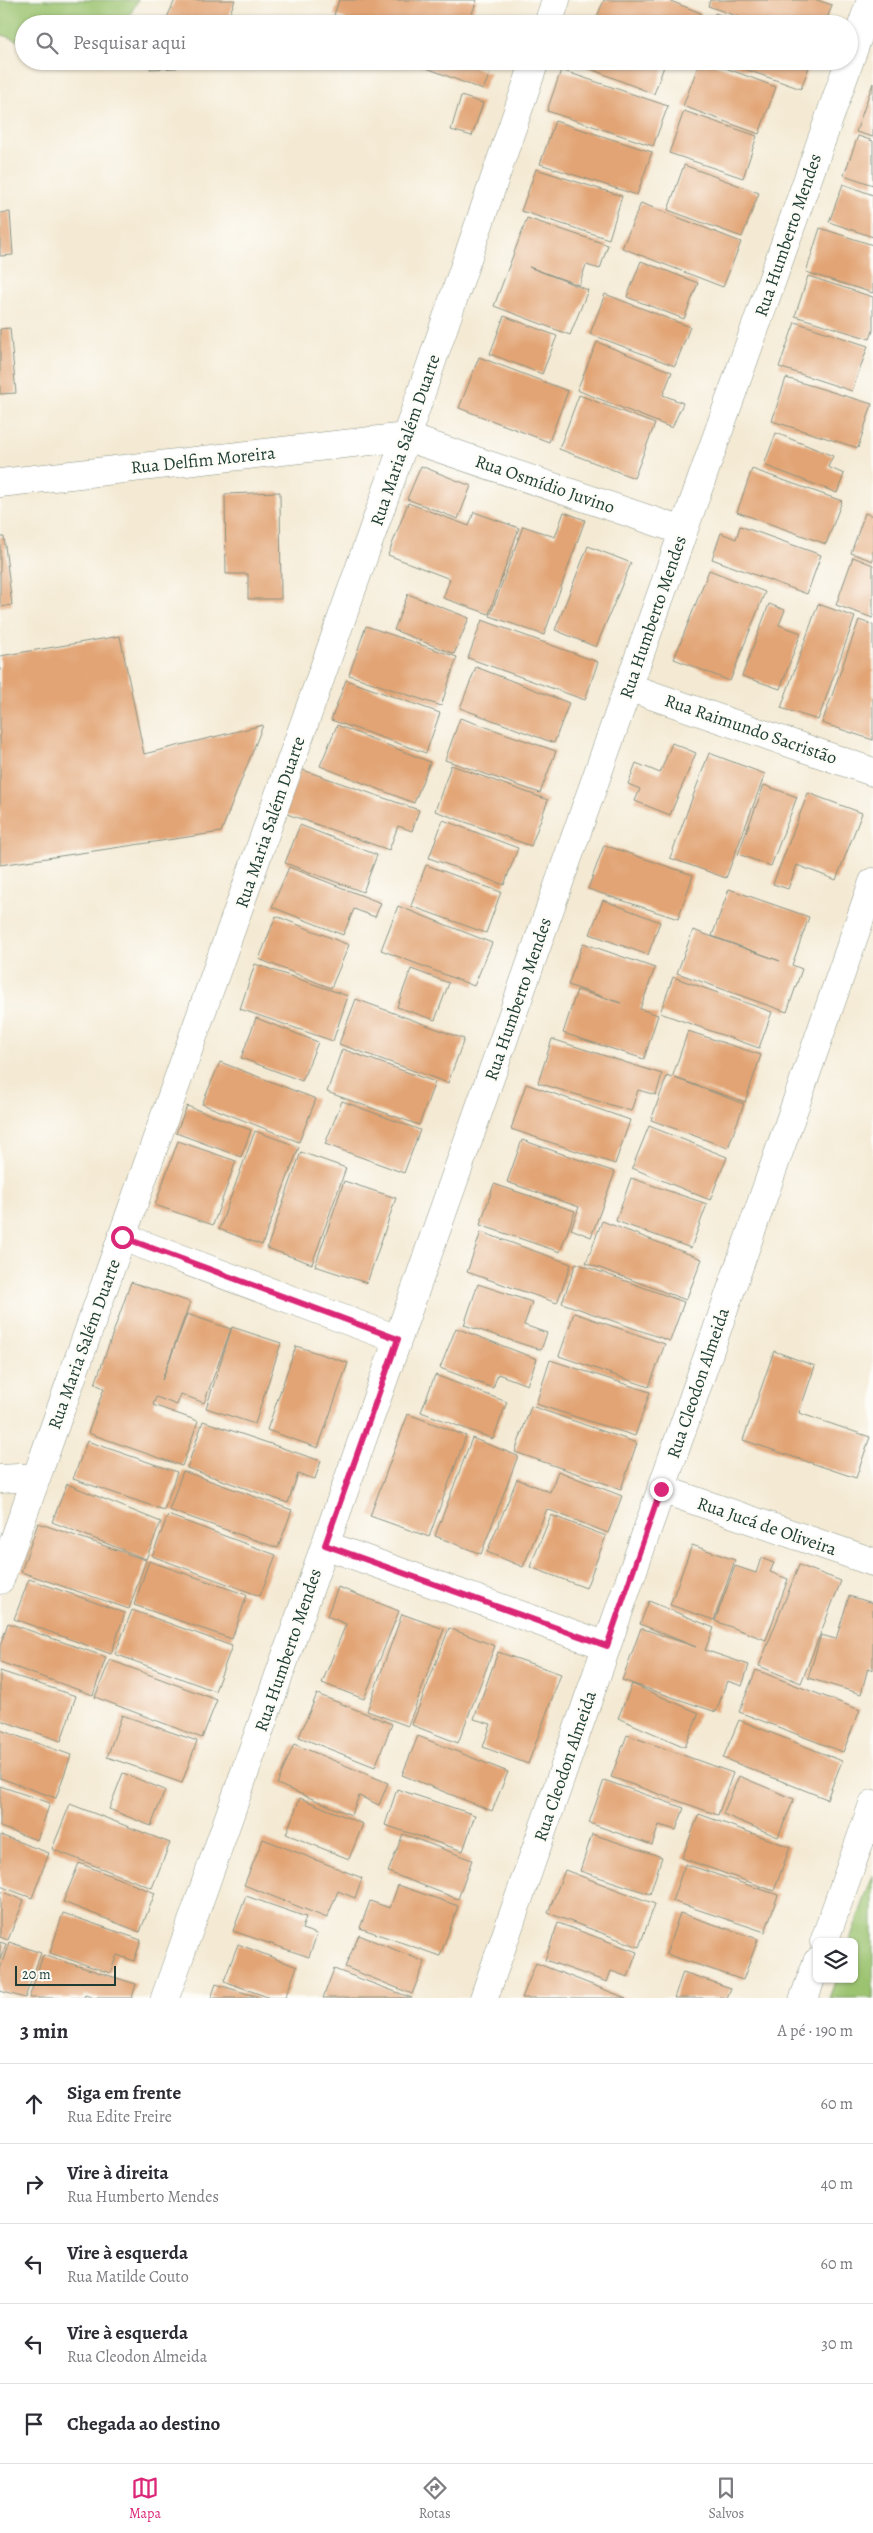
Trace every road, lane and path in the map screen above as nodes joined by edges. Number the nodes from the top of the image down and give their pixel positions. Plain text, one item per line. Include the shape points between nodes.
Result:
1 (556, 0) edge
2 (871, 0) edge
3 (551, 15) edge
4 (858, 37) edge
5 (532, 70) edge
6 (846, 70) edge
7 (406, 437) junction
8 (0, 483) edge
9 (683, 531) junction
10 (628, 687) junction
11 (873, 772) edge
12 (873, 882) edge
13 (122, 1237) junction
14 (398, 1339) junction
15 (37, 1477) junction
16 (0, 1479) edge
17 (661, 1489) junction
18 (325, 1545) junction
19 (873, 1562) edge
20 (0, 1580) edge
21 (607, 1646) junction
22 (873, 1804) edge
23 (825, 1938) edge
24 (813, 1973) edge
25 (165, 1998) edge
26 (484, 1998) edge
27 (804, 1998) edge

1 - 3 street
2 - 4 street, Rua Humberto Mendes
5 - 7 street, Rua Maria Salém Duarte
6 - 9 street, Rua Humberto Mendes
7 - 8 street, Rua Delfim Moreira
7 - 9 street, Rua Osmídio Juvino
7 - 13 street, Rua Maria Salém Duarte
9 - 10 street, Rua Humberto Mendes
10 - 11 street, Rua Raimundo Sacristão
10 - 14 street, Rua Humberto Mendes
12 - 17 street, Rua Cleodon Almeida
13 - 14 street
13 - 15 street, Rua Maria Salém Duarte
14 - 18 street, Rua Humberto Mendes
15 - 16 street
15 - 20 street, Rua Maria Salém Duarte
17 - 19 street, Rua Jucá de Oliveira
17 - 21 street, Rua Cleodon Almeida
18 - 21 street
18 - 25 street, Rua Humberto Mendes
21 - 26 street, Rua Cleodon Almeida
22 - 23 street
24 - 27 street

